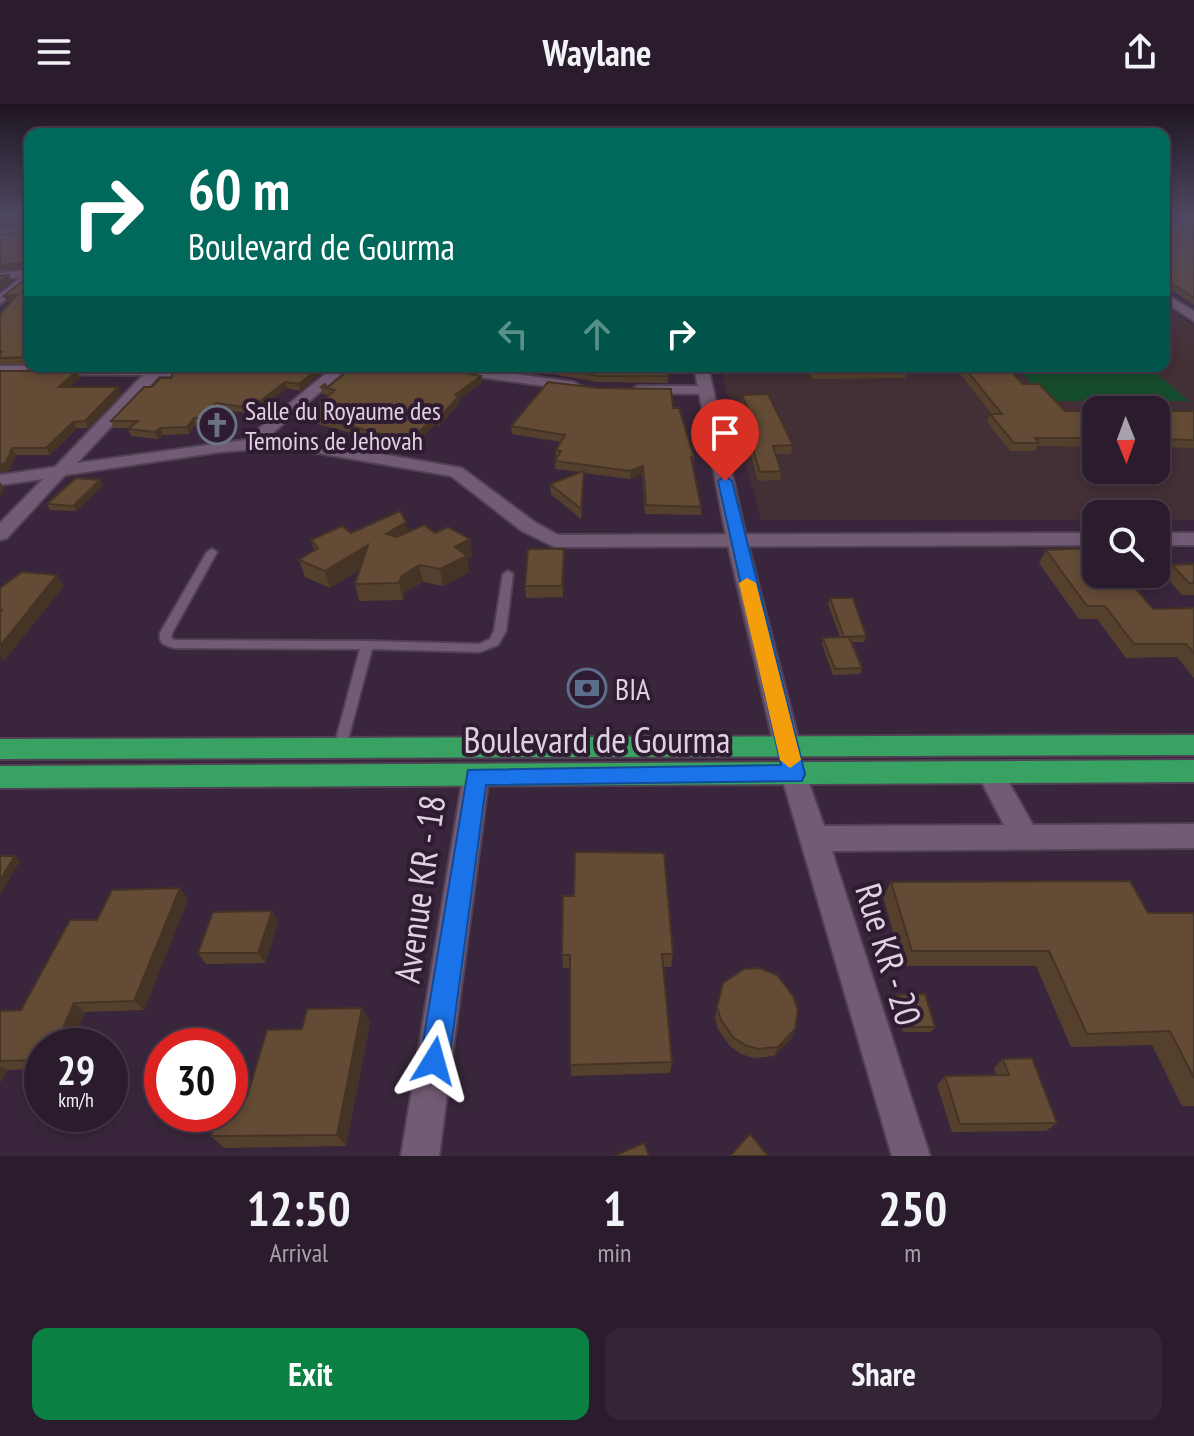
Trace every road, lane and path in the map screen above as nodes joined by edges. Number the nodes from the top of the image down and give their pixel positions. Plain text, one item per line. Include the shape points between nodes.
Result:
1 (24, 274) edge
2 (0, 276) edge
3 (24, 278) edge
4 (0, 300) edge
5 (1170, 301) edge
6 (1194, 317) edge
7 (0, 370) edge
8 (24, 370) edge
9 (155, 372) edge
10 (336, 372) edge
11 (518, 372) edge
12 (702, 372) edge
13 (584, 387) edge
14 (629, 389) edge
15 (707, 390) junction
16 (249, 445) junction
17 (60, 471) junction
18 (0, 480) edge
19 (0, 534) edge
20 (1082, 539) edge
21 (1170, 539) edge
22 (1194, 539) edge
23 (737, 541) junction
24 (212, 552) dead end
25 (508, 574) dead end
26 (367, 645) junction
27 (1194, 745) edge
28 (340, 747) junction
29 (0, 749) edge
30 (790, 760) junction
31 (1194, 771) edge
32 (990, 773) junction
33 (476, 776) junction
34 (0, 777) edge
35 (1194, 836) edge
36 (1025, 837) junction
37 (813, 839) junction
38 (420, 1156) edge
39 (911, 1156) edge

1 - 2 street
3 - 4 street
5 - 6 street
7 - 8 street
9 - 17 street
10 - 16 street
11 - 13 street
12 - 15 street, Rue KR - 20
14 - 15 street
15 - 23 street, Rue KR - 20
16 - 17 street
16 - 23 street via 283,442 456,472 538,535 555,541
17 - 18 street
17 - 19 street
20 - 23 street
21 - 22 street
23 - 30 street, Rue KR - 20
24 - 26 lane via 165,640
25 - 26 lane via 494,642 480,648
26 - 28 lane
27 - 30 highway, Boulevard de Gourma
28 - 29 highway, Boulevard de Gourma
28 - 30 highway, Boulevard de Gourma
30 - 32 highway, Boulevard de Gourma
30 - 33 highway, Boulevard de Gourma
30 - 37 street, Rue KR - 20
31 - 32 highway, Boulevard de Gourma
32 - 36 street
33 - 34 highway, Boulevard de Gourma
33 - 38 street, Avenue KR - 18
35 - 36 street
36 - 37 street
37 - 39 street, Rue KR - 20

